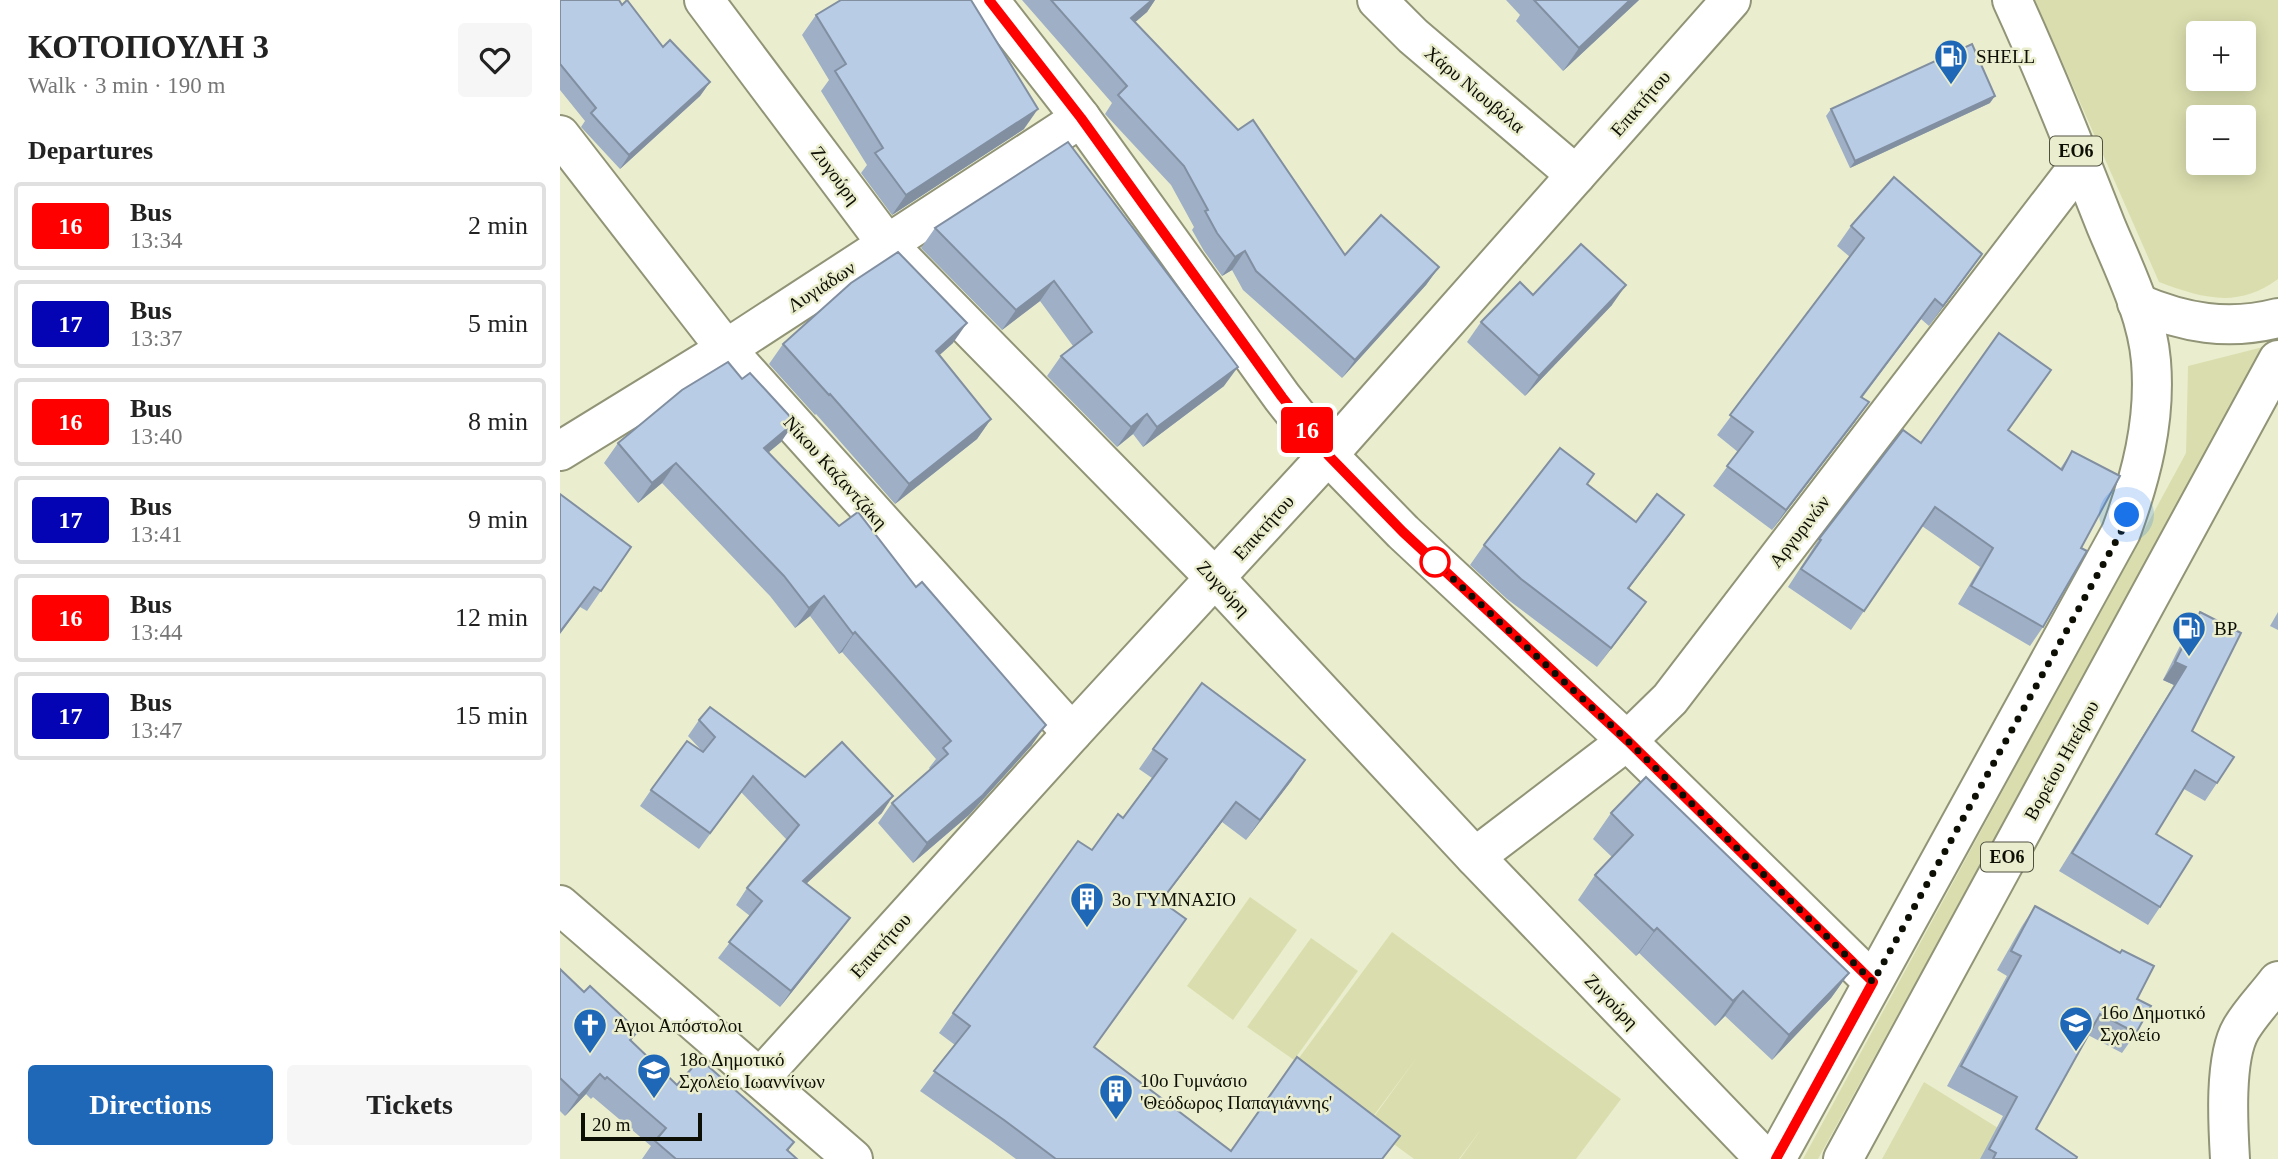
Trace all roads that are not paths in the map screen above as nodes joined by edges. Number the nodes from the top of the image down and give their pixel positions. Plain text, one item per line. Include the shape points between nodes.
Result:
1 (704, 0) edge
2 (989, 0) edge
3 (1377, 0) edge
4 (1731, 0) edge
5 (2012, 0) edge
6 (1081, 118) junction
7 (560, 135) edge
8 (2081, 163) junction
9 (1576, 175) junction
10 (887, 244) junction
11 (2137, 303) junction
12 (2278, 318) edge
13 (726, 349) junction
14 (2278, 360) edge
15 (560, 451) edge
16 (1328, 455) junction
17 (1215, 578) junction
18 (1072, 733) junction
19 (1628, 741) junction
20 (1475, 857) junction
21 (560, 905) edge
22 (2278, 981) edge
23 (1873, 982) junction
24 (760, 1078) junction
25 (853, 1159) edge
26 (1765, 1159) edge
27 (1776, 1159) edge
28 (1843, 1159) edge
29 (2230, 1159) edge

1 - 10 street, Ζυγούρη
2 - 6 street
3 - 9 street, Χάρυ Νιουβόλα
4 - 9 street, Επικτήτου
5 - 8 street, ΕΟ6
6 - 10 street, Λυγιάδων
6 - 16 street
7 - 13 street, Νίκου Καζαντζάκη
8 - 11 street, ΕΟ6
8 - 19 street, Αργυρινών via 1670,699
9 - 16 street, Επικτήτου
10 - 13 street, Λυγιάδων
10 - 17 street, Ζυγούρη
11 - 12 street via 2209,325
11 - 23 street, ΕΟ6 via 2151,357 2149,424 2140,478 2121,532
13 - 15 street, Λυγιάδων
13 - 18 street, Νίκου Καζαντζάκη
14 - 28 street, Βορείου Ηπείρου / ΕΟ6
16 - 17 street, Επικτήτου
16 - 19 street via 1403,532
17 - 18 street, Επικτήτου
17 - 20 street, Ζυγούρη
18 - 24 street, Επικτήτου
19 - 20 street, Αργυρινών
19 - 23 street
20 - 26 street, Ζυγούρη
21 - 24 street
22 - 29 street via 2241,1029 2233,1049
23 - 27 street, ΕΟ6
24 - 25 street

